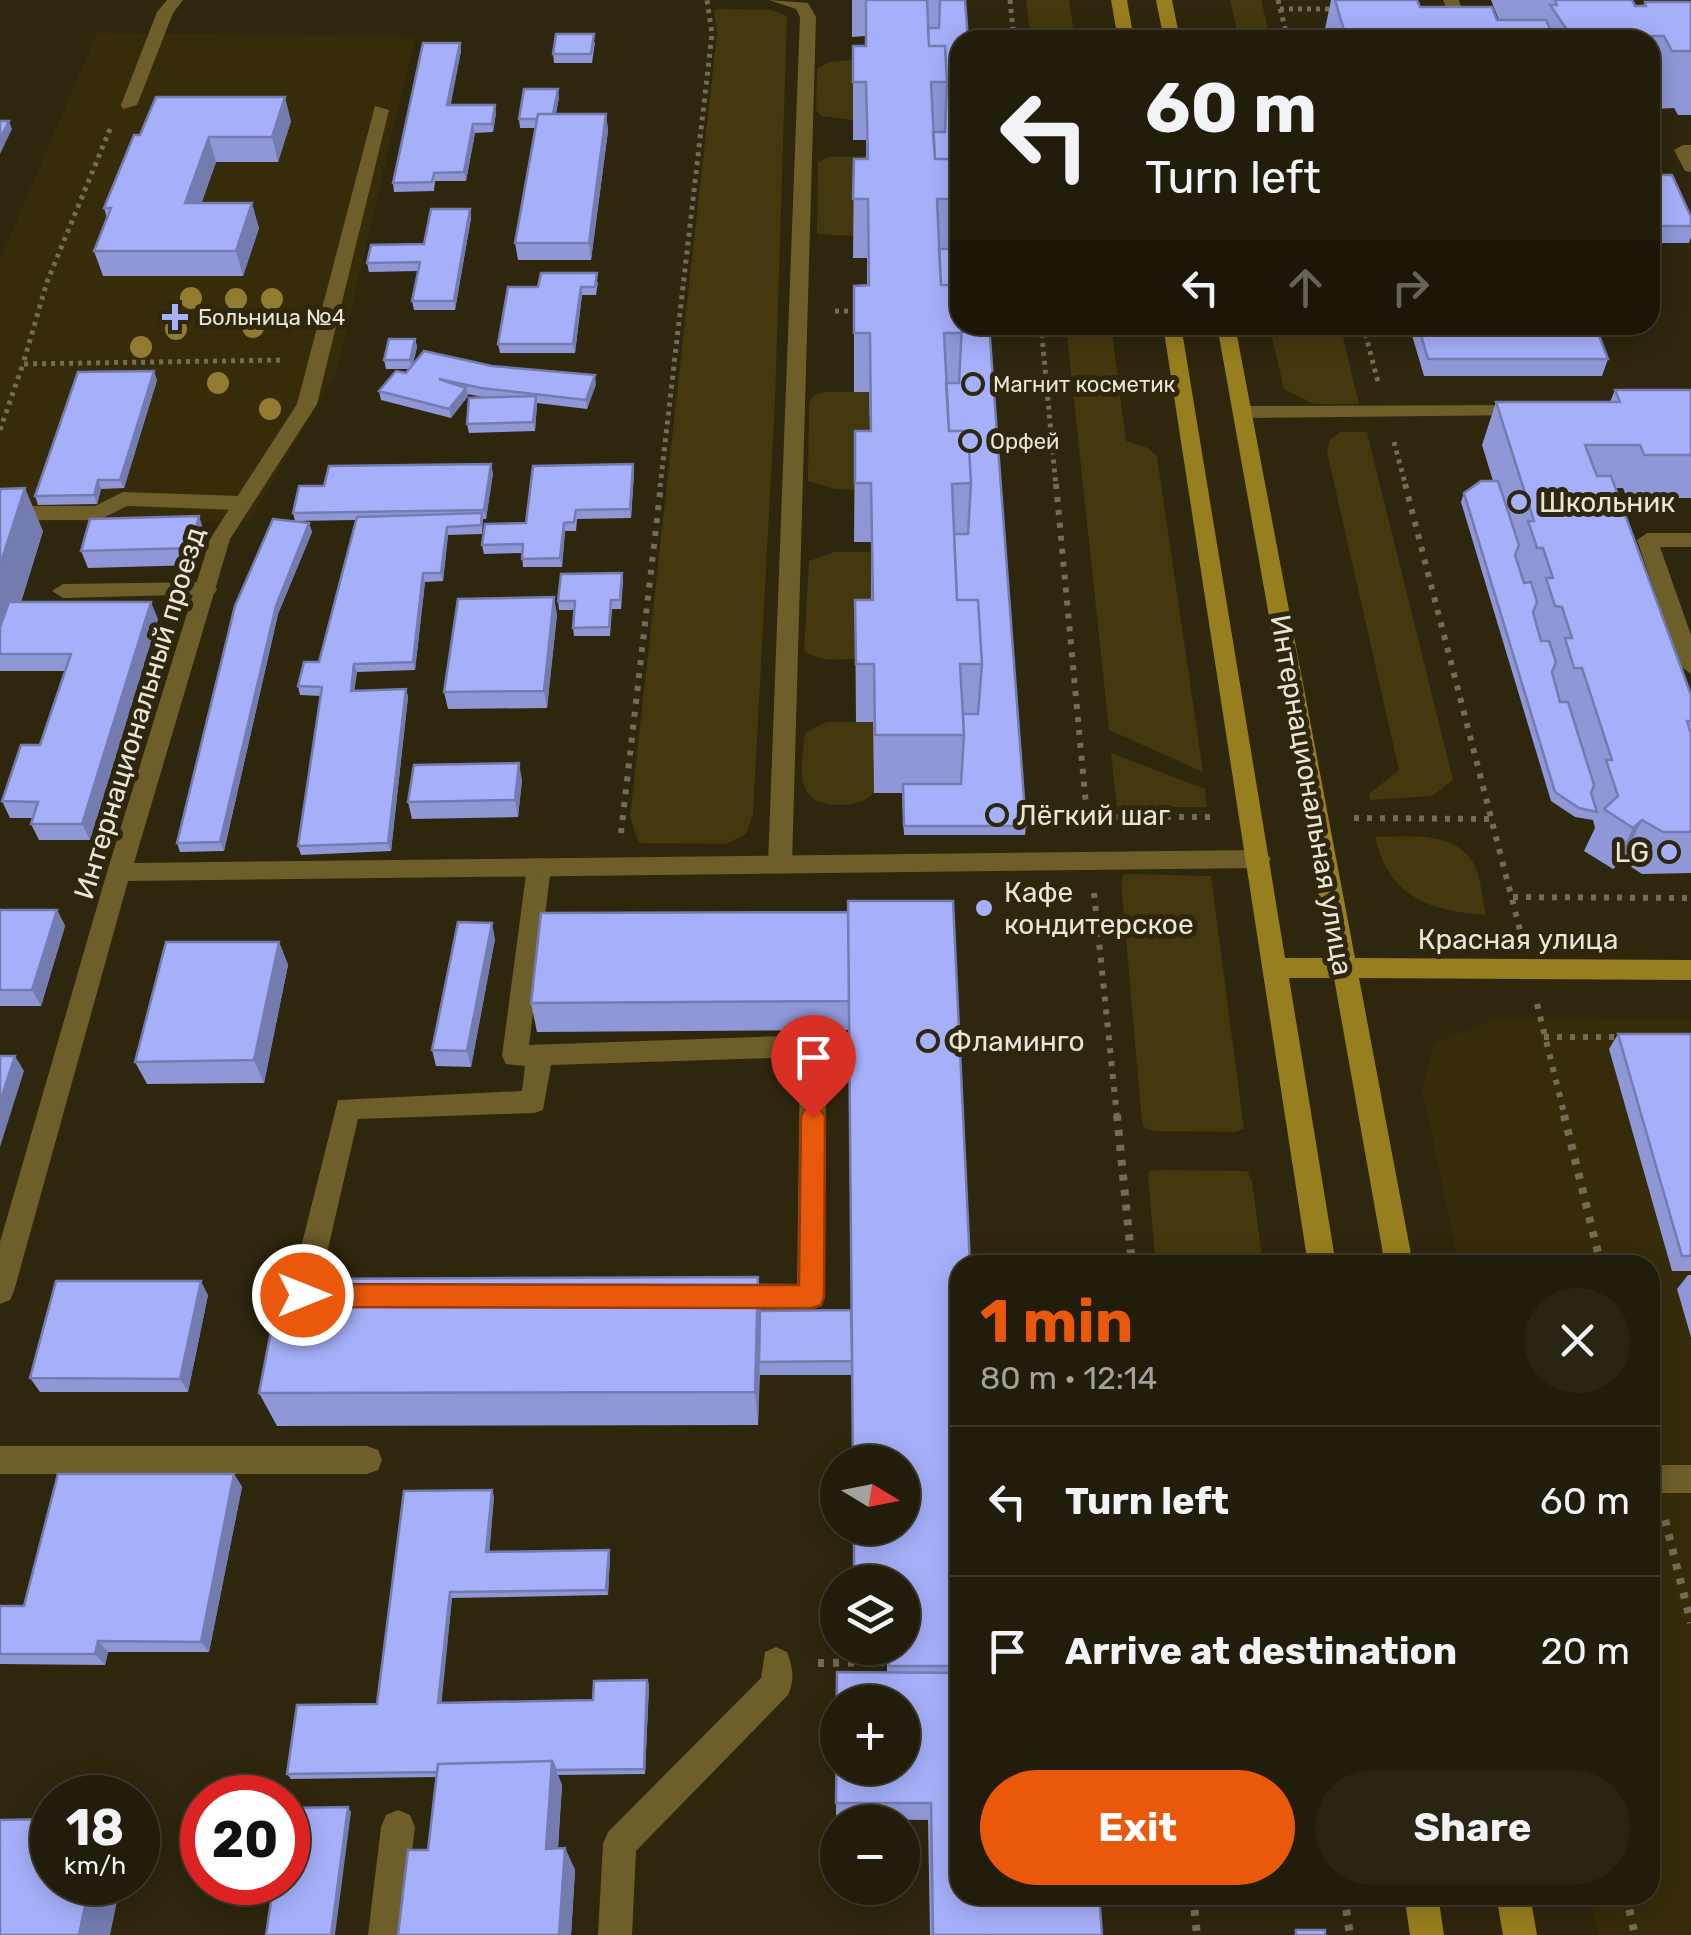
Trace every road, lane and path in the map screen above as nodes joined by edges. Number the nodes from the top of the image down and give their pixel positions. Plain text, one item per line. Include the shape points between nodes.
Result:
1 (175, 0) edge
2 (707, 0) edge
3 (776, 0) edge
4 (1010, 0) edge
5 (1119, 0) edge
6 (1164, 0) edge
7 (1278, 0) edge
8 (1280, 9) junction
9 (1338, 9) edge
10 (1013, 30) edge
11 (1124, 30) edge
12 (1170, 30) edge
13 (1285, 30) edge
14 (130, 104) joint
15 (381, 110) dead end
16 (1691, 150) edge
17 (1691, 167) edge
18 (1042, 335) edge
19 (1174, 335) edge
20 (1228, 335) edge
21 (1366, 335) edge
22 (317, 360) junction
23 (23, 364) junction
24 (1538, 411) edge
25 (1242, 412) junction
26 (1386, 412) junction
27 (0, 430) edge
28 (0, 502) edge
29 (240, 503) junction
30 (1691, 540) edge
31 (206, 589) junction
32 (64, 592) dead end
33 (1691, 666) edge
34 (1259, 859) junction
35 (1091, 860) junction
36 (780, 864) junction
37 (617, 866) junction
38 (539, 867) junction
39 (120, 872) junction
40 (1513, 897) junction
41 (1691, 898) edge
42 (1276, 968) junction
43 (1344, 968) junction
44 (1529, 968) junction
45 (1691, 970) edge
46 (1544, 1037) junction
47 (1636, 1037) edge
48 (539, 1055) junction
49 (1131, 1255) edge
50 (1320, 1255) edge
51 (1397, 1255) edge
52 (1598, 1255) edge
53 (0, 1291) edge
54 (342, 1296) edge
55 (694, 1296) edge
56 (0, 1460) edge
57 (367, 1460) dead end
58 (1660, 1479) edge
59 (1691, 1479) edge
60 (1660, 1509) edge
61 (1691, 1623) edge
62 (776, 1663) joint
63 (820, 1663) edge
64 (398, 1827) dead end
65 (1195, 1905) edge
66 (1346, 1905) edge
67 (1422, 1905) edge
68 (1515, 1905) edge
69 (1628, 1905) edge
70 (384, 1935) edge
71 (615, 1935) edge
72 (1197, 1935) edge
73 (1350, 1935) edge
74 (1427, 1935) edge
75 (1520, 1935) edge
76 (1635, 1935) edge

1 - 14 street
2 - 37 path via 712,34
3 - 36 street via 802,6 808,17
4 - 10 path
5 - 11 main road
6 - 12 main road
7 - 8 path
8 - 9 path
8 - 13 path
14 - 23 path via 108,132 47,282
15 - 22 street, Интернациональный проезд
16 - 17 street via 1683,150
18 - 35 path
19 - 34 main road
20 - 25 main road, Интернациональная улица
21 - 26 path
22 - 23 path
22 - 29 street, Интернациональный проезд via 307,404
23 - 27 path
24 - 26 street
25 - 26 street
25 - 43 main road, Интернациональная улица
26 - 40 path
28 - 29 street via 12,513 99,513 122,500
29 - 31 street, Интернациональный проезд via 220,539
30 - 33 street via 1646,540
31 - 32 street
31 - 39 street, Интернациональный проезд
34 - 35 street
34 - 42 main road
35 - 36 street
35 - 49 path
36 - 37 street
37 - 38 street
38 - 39 street
38 - 48 street via 515,1056
39 - 53 street, Интернациональный проезд
40 - 41 path
40 - 44 path
42 - 43 main road, Красная улица
42 - 50 main road
43 - 44 main road, Красная улица
43 - 51 main road, Интернациональная улица
44 - 45 main road, Красная улица
44 - 46 path
46 - 47 path
46 - 52 path
48 - 54 street via 534,1102 348,1108 303,1295
48 - 55 street via 814,1046 812,1297
56 - 57 street
58 - 59 street
60 - 61 path
62 - 63 path
62 - 71 street via 777,1684 620,1844
64 - 70 street
65 - 72 path
66 - 73 path
67 - 74 main road
68 - 75 main road
69 - 76 path

